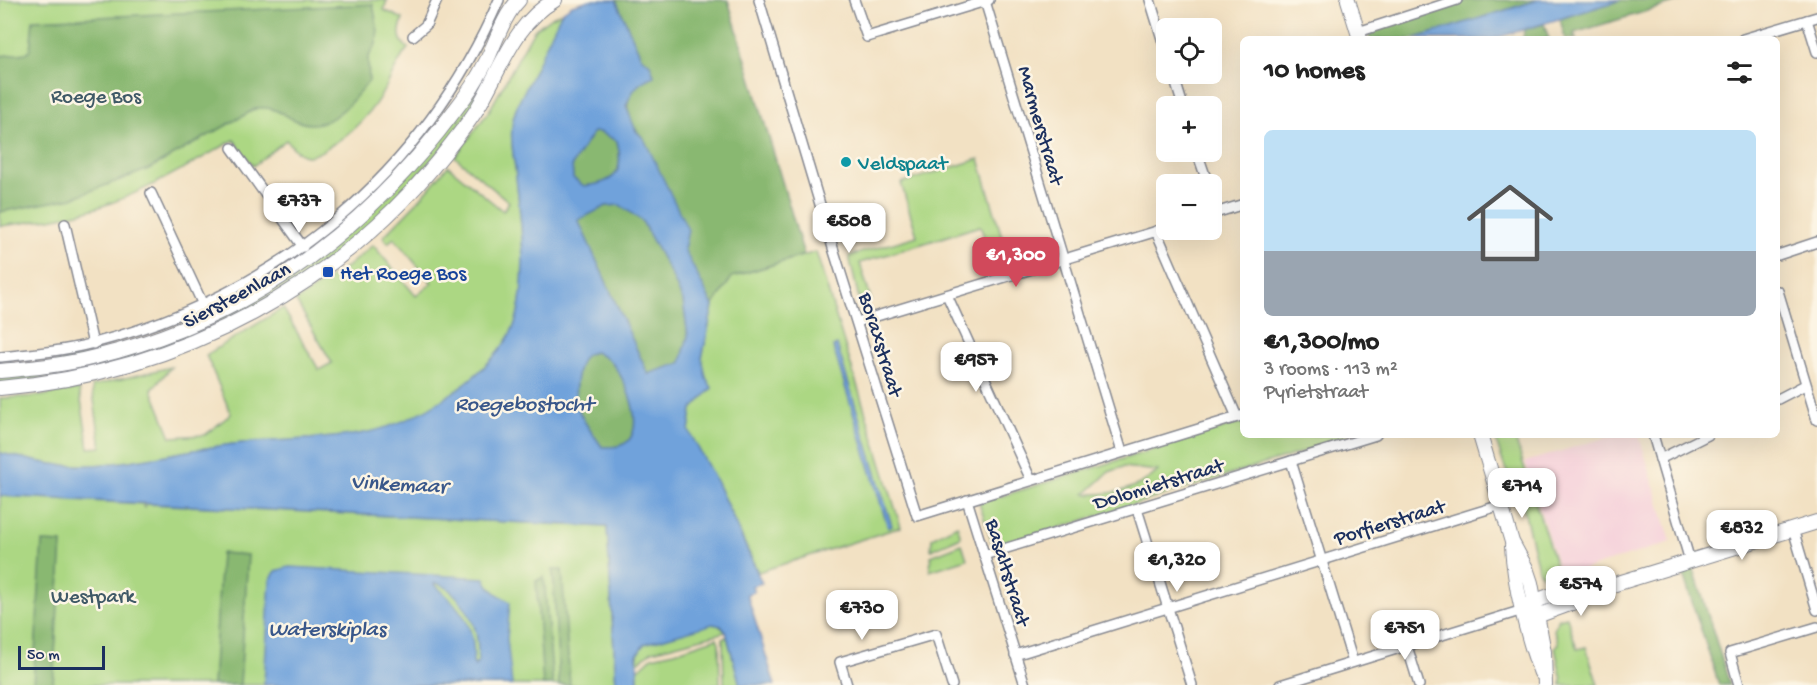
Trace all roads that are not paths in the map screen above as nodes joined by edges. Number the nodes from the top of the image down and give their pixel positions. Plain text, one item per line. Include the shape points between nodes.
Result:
1 (437, 0) edge
2 (499, 0) edge
3 (519, 0) edge
4 (555, 0) edge
5 (759, 0) edge
6 (854, 0) edge
7 (1150, 0) edge
8 (1348, 0) edge
9 (1457, 0) edge
10 (987, 1) edge
11 (537, 4) edge
12 (1156, 19) edge
13 (1812, 19) edge
14 (413, 36) dead end
15 (1359, 36) edge
16 (1753, 36) edge
17 (1817, 52) edge
18 (460, 77) junction
19 (474, 84) junction
20 (487, 92) junction
21 (232, 148) dead end
22 (151, 193) dead end
23 (1240, 205) edge
24 (1222, 211) edge
25 (65, 224) dead end
26 (1156, 231) edge
27 (1160, 240) edge
28 (1817, 242) edge
29 (303, 247) junction
30 (1780, 254) edge
31 (1062, 260) junction
32 (946, 295) junction
33 (1780, 298) edge
34 (206, 311) junction
35 (857, 322) junction
36 (216, 333) junction
37 (93, 344) junction
38 (0, 357) edge
39 (0, 371) edge
40 (1805, 385) junction
41 (0, 388) edge
42 (1780, 398) edge
43 (1816, 414) edge
44 (1240, 416) edge
45 (1366, 438) edge
46 (1481, 438) edge
47 (1654, 438) edge
48 (1702, 438) edge
49 (1122, 452) junction
50 (1660, 459) junction
51 (1291, 461) junction
52 (1031, 480) junction
53 (968, 500) junction
54 (1501, 505) junction
55 (1137, 508) junction
56 (1817, 522) edge
57 (1793, 529) junction
58 (984, 555) junction
59 (1322, 560) junction
60 (1690, 561) junction
61 (1612, 585) junction
62 (1529, 606) junction
63 (1168, 608) junction
64 (1817, 610) edge
65 (1537, 616) junction
66 (1817, 627) edge
67 (1407, 646) junction
68 (1015, 655) junction
69 (1353, 662) junction
70 (1544, 683) edge
71 (847, 685) edge
72 (951, 685) edge
73 (1025, 685) edge
74 (1192, 685) edge
75 (1280, 685) edge
76 (1419, 685) edge
77 (1739, 685) edge

1 - 14 street via 426,25
2 - 18 street, Siersteenlaan
3 - 19 main road, Siersteenlaan
4 - 11 main road, Siersteenlaan
5 - 35 street, Boraxstraat
6 - 10 street via 867,37
7 - 12 street
8 - 15 main road
9 - 15 street
10 - 31 street, Marmerstraat
11 - 20 main road, Siersteenlaan
13 - 16 street
13 - 17 street
18 - 19 street
18 - 29 street, Siersteenlaan via 391,168 352,208
19 - 20 street
19 - 34 main road, Siersteenlaan via 421,154 347,229 262,290
20 - 36 main road, Siersteenlaan via 445,153 408,196 370,231 285,296
21 - 29 street
22 - 34 street
23 - 24 street
25 - 37 street
26 - 31 street
27 - 44 street, Boraxstraat
28 - 30 street
29 - 34 street, Siersteenlaan
31 - 32 street
31 - 49 street
32 - 35 street
32 - 52 street
33 - 40 street
34 - 36 street
34 - 37 street, Siersteenlaan
34 - 39 main road, Siersteenlaan via 141,343 94,357
35 - 53 street, Boraxstraat via 917,516
36 - 41 main road, Siersteenlaan via 148,359 83,377
37 - 38 street, Siersteenlaan
40 - 42 street
40 - 43 street
44 - 49 street, Boraxstraat
45 - 51 street, Dolomietstraat
46 - 54 main road
47 - 50 street
48 - 50 street
49 - 52 street, Boraxstraat
50 - 60 street
51 - 55 street, Dolomietstraat
51 - 59 street, Porfierstraat
52 - 53 street, Boraxstraat
53 - 58 street, Basaltstraat
54 - 59 street, Porfierstraat
54 - 62 main road via 1512,542 1526,568
55 - 58 street, Dolomietstraat
55 - 63 street
56 - 57 main road
57 - 60 main road
57 - 64 street
58 - 68 street, Basaltstraat
59 - 63 street, Basaltstraat
59 - 69 street, Porfierstraat
60 - 61 main road
61 - 62 main road via 1575,589
61 - 65 main road
62 - 65 main road
62 - 67 street
62 - 70 main road via 1534,655
63 - 68 street, Basaltstraat
63 - 74 street
65 - 70 main road via 1544,652
66 - 77 street via 1730,653
67 - 69 street
67 - 76 street
68 - 73 street, Basaltstraat
69 - 75 street
71 - 72 street via 840,662 936,634

